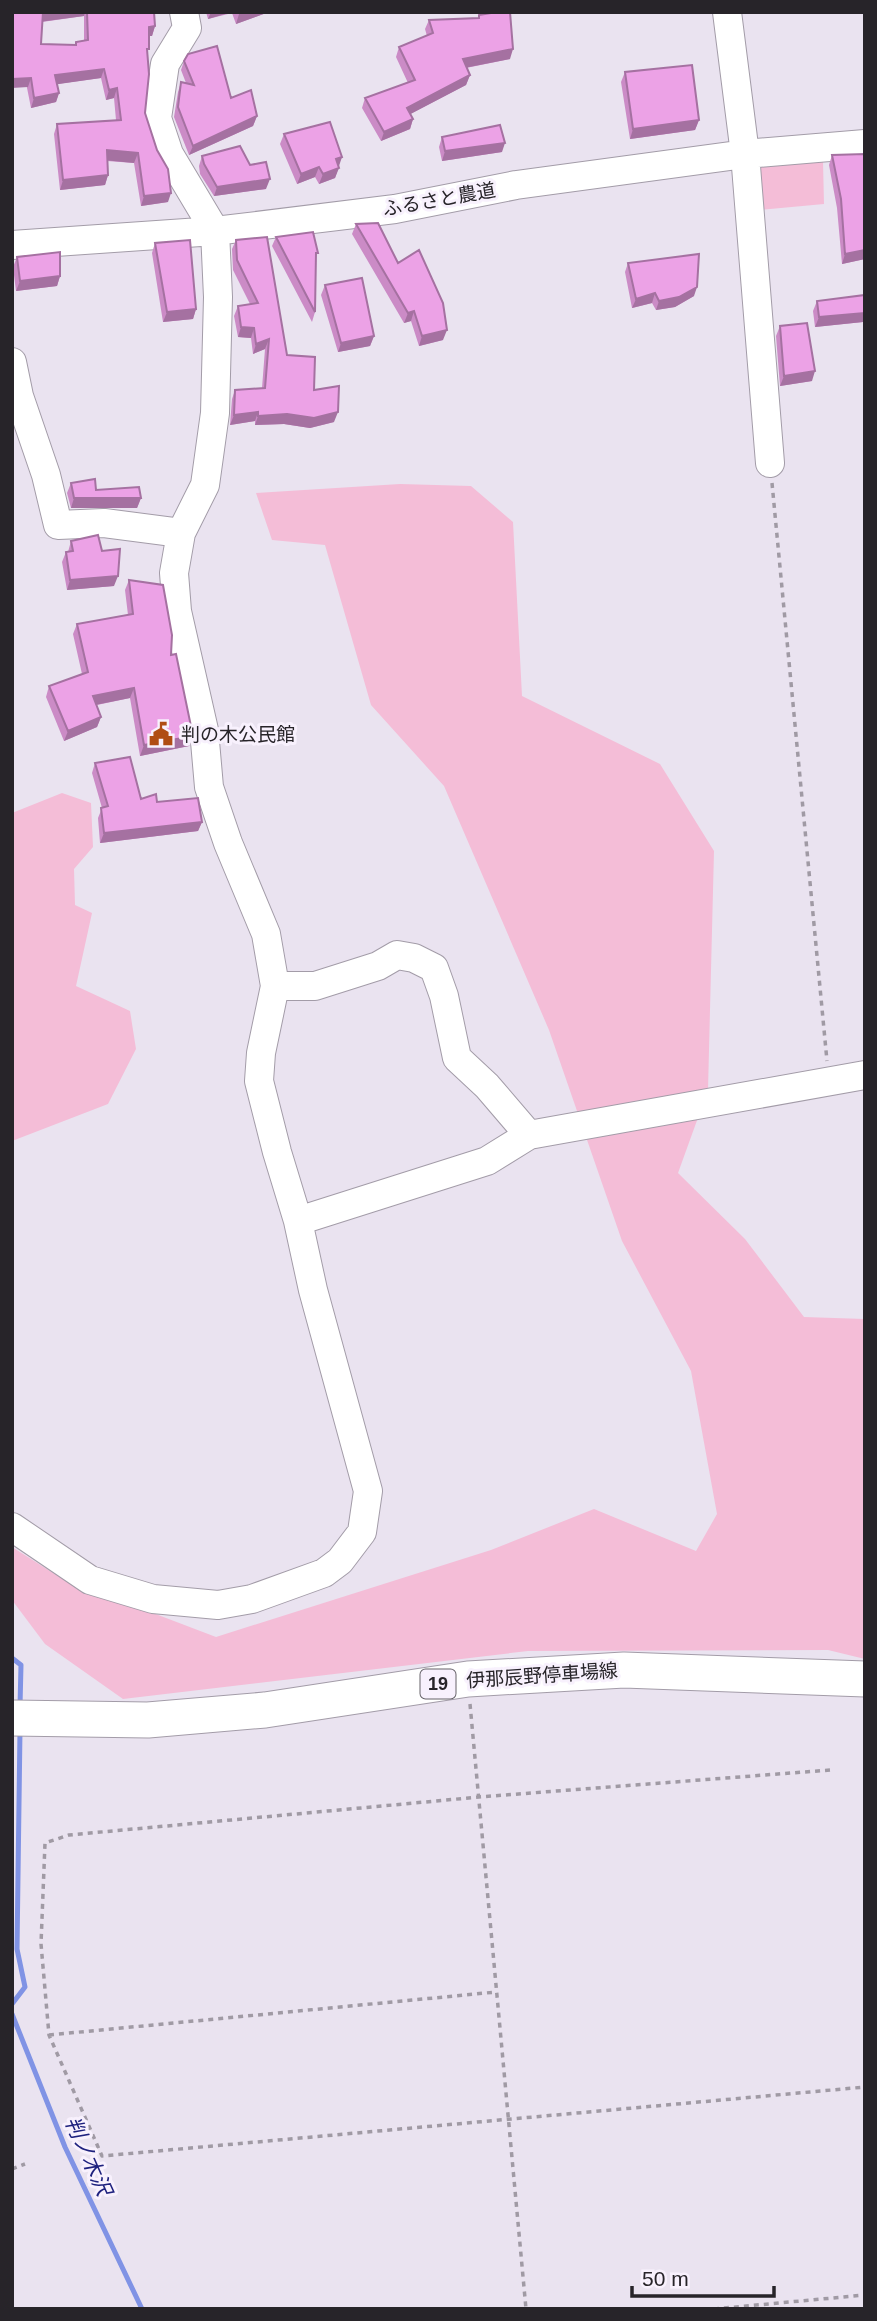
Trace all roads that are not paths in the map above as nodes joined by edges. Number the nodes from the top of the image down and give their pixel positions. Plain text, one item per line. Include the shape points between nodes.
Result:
1 (184, 12) edge
2 (727, 12) edge
3 (865, 144) edge
4 (744, 154) junction
5 (215, 231) junction
6 (12, 245) edge
7 (12, 362) edge
8 (770, 463) road end
9 (181, 533) junction
10 (275, 986) junction
11 (865, 1075) edge
12 (529, 1135) junction
13 (298, 1221) junction
14 (12, 1527) edge
15 (865, 1679) edge
16 (12, 1718) edge

1 - 5 street via 187,29 165,64 157,118 169,154
2 - 4 street
3 - 4 street, ふるさと農道
4 - 5 street, ふるさと農道 via 516,185 394,209
4 - 8 street
5 - 6 street, ふるさと農道
5 - 9 street via 215,413 205,485
7 - 9 street via 58,525 104,523
9 - 10 street via 174,573 177,611 204,730 209,787 266,934
10 - 12 street via 316,986 397,955 435,968 457,1058
10 - 13 street via 259,1081
11 - 12 street
12 - 13 street via 487,1161
13 - 14 street via 368,1491 362,1532 340,1561 324,1573 251,1599 218,1605 153,1599 90,1580
15 - 16 main road, 伊那辰野停車場線 / 19 via 624,1670 468,1679 265,1710 148,1720

